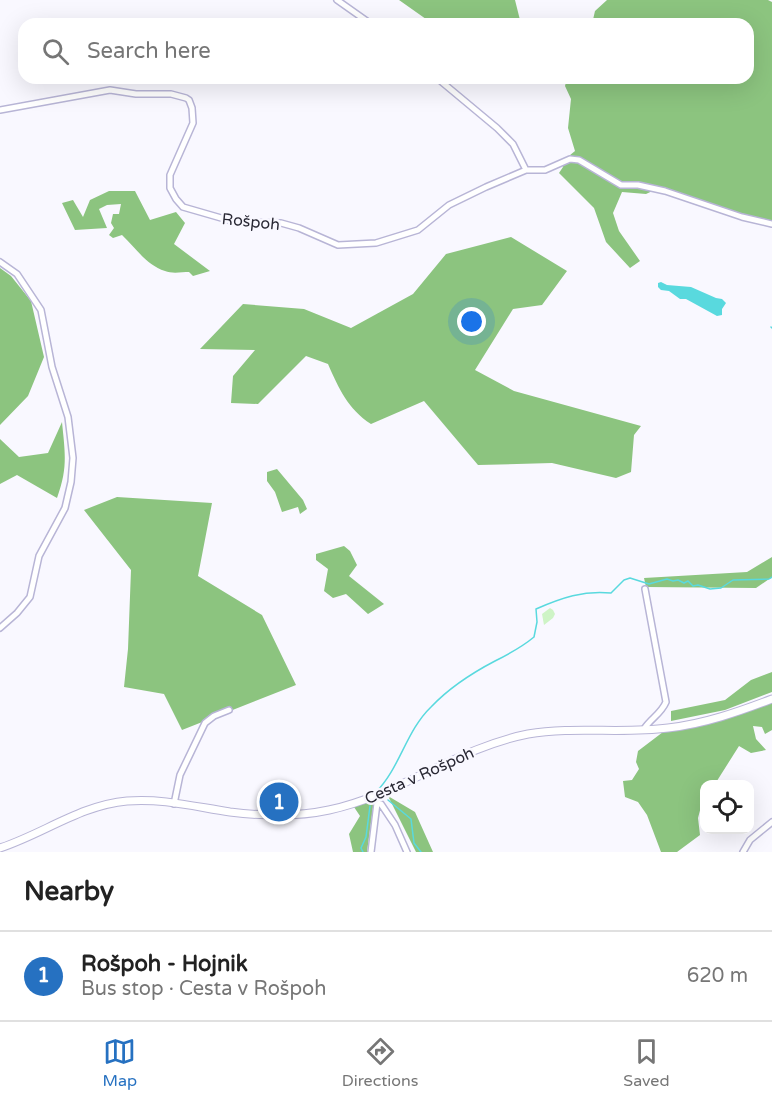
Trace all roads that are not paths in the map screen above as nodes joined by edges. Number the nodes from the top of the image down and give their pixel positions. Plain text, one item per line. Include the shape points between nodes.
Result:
1 (337, 0) edge
2 (362, 18) edge
3 (444, 84) edge
4 (0, 111) edge
5 (526, 170) junction
6 (772, 224) edge
7 (0, 262) edge
8 (645, 589) dead end
9 (0, 628) edge
10 (772, 699) edge
11 (229, 710) dead end
12 (644, 729) junction
13 (377, 800) junction
14 (174, 804) junction
15 (772, 822) edge
16 (0, 848) edge
17 (371, 852) edge
18 (407, 852) edge
19 (743, 852) edge

1 - 2 street
3 - 5 street via 513,144
4 - 5 street, Rošpoh via 110,90 186,98 192,108 193,123 170,175 170,188 183,207 235,222 281,223 338,245 376,243 418,230 459,199
5 - 6 street, Rošpoh via 545,170 570,159 579,160 621,185 665,191
7 - 9 street via 17,274 41,310 52,367 68,417 73,458 65,508 39,556 30,597
8 - 12 street via 666,702
10 - 12 street, Cesta v Rošpoh via 705,722
11 - 14 street via 205,723 180,775
12 - 13 street, Cesta v Rošpoh via 545,732 517,737 466,753
13 - 14 street, Cesta v Rošpoh via 282,816
13 - 17 street
13 - 18 street
14 - 16 street, Cesta v Rošpoh via 127,801 104,805
15 - 19 street via 750,840

